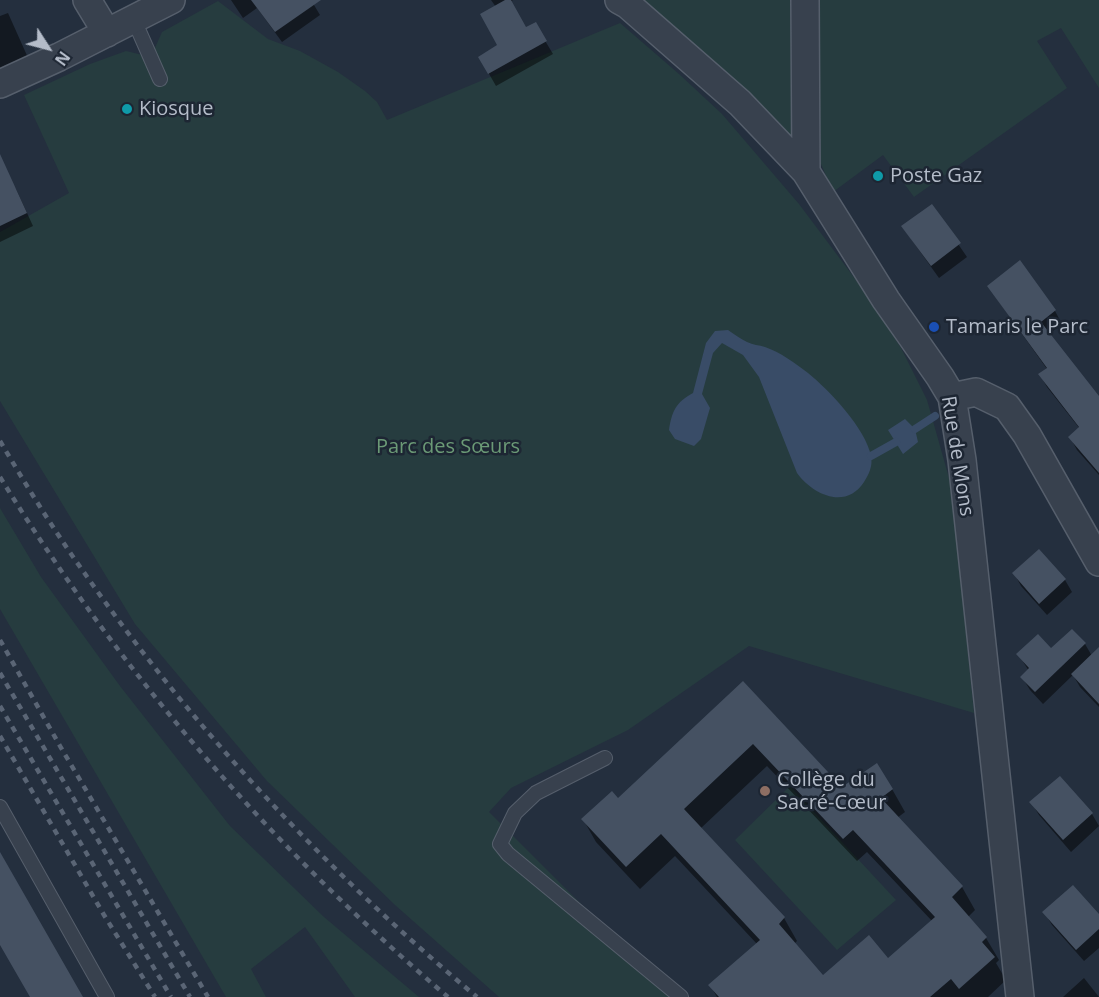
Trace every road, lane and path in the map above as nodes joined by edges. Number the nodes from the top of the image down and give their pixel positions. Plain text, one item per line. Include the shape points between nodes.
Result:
1 (87, 0) edge
2 (171, 0) edge
3 (619, 0) edge
4 (805, 0) edge
5 (134, 20) junction
6 (107, 33) junction
7 (160, 79) dead end
8 (0, 84) edge
9 (806, 172) junction
10 (952, 397) junction
11 (1099, 562) edge
12 (605, 759) dead end
13 (0, 807) edge
14 (107, 997) edge
15 (681, 997) edge
16 (1020, 997) edge

1 - 6 street
2 - 5 street
3 - 9 street, Rue de Mons via 740,103
4 - 9 street
5 - 6 street
5 - 7 lane
6 - 8 street
9 - 10 street, Rue de Mons
10 - 11 street via 976,392 1007,407
10 - 16 street, Rue de Mons
12 - 15 lane via 536,793 515,813 500,844
13 - 14 lane

